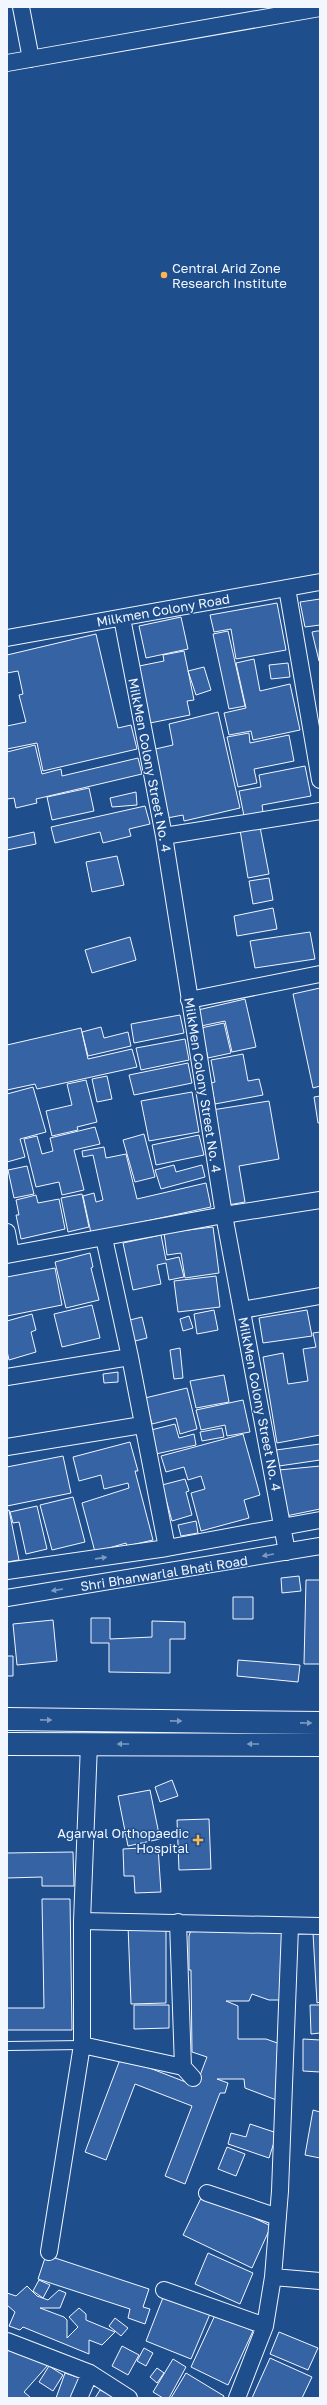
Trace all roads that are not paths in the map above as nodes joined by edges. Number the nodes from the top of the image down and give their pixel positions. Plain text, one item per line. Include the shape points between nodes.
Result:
1 (21, 7) edge
2 (320, 8) edge
3 (30, 59) junction
4 (7, 63) edge
5 (320, 582) edge
6 (287, 588) junction
7 (122, 618) junction
8 (7, 638) edge
9 (320, 780) edge
10 (320, 811) edge
11 (164, 836) junction
12 (320, 974) edge
13 (189, 1000) junction
14 (320, 1200) edge
15 (224, 1215) junction
16 (7, 1232) edge
17 (104, 1238) junction
18 (9, 1254) edge
19 (320, 1296) edge
20 (242, 1310) junction
21 (130, 1357) junction
22 (7, 1377) edge
23 (142, 1425) junction
24 (7, 1448) edge
25 (320, 1520) edge
26 (282, 1526) junction
27 (320, 1546) edge
28 (167, 1548) junction
29 (287, 1552) junction
30 (7, 1571) edge
31 (7, 1598) edge
32 (7, 1719) edge
33 (320, 1723) edge
34 (7, 1744) edge
35 (89, 1744) junction
36 (320, 1745) edge
37 (82, 1921) junction
38 (178, 1922) junction
39 (320, 1926) edge
40 (290, 1927) junction
41 (82, 2045) junction
42 (7, 2046) edge
43 (207, 2193) dead end
44 (278, 2217) junction
45 (49, 2252) dead end
46 (273, 2277) junction
47 (320, 2281) edge
48 (164, 2290) dead end
49 (265, 2326) junction
50 (7, 2341) edge
51 (90, 2373) junction
52 (79, 2398) edge
53 (129, 2398) edge
54 (237, 2398) edge

1 - 3 street
2 - 3 street
3 - 4 street
5 - 6 street, Milkmen Colony Road
6 - 7 street, Milkmen Colony Road
6 - 9 street
7 - 8 street, Milkmen Colony Road
7 - 11 street, MilkMen Colony Street No. 4
10 - 11 street
11 - 13 street, MilkMen Colony Street No. 4
12 - 13 street
13 - 15 street, MilkMen Colony Street No. 4
14 - 15 street
15 - 17 street
15 - 20 street, MilkMen Colony Street No. 4
16 - 18 street
17 - 18 street
17 - 21 street
19 - 20 street
20 - 26 street, MilkMen Colony Street No. 4
21 - 22 street
21 - 23 street
23 - 24 street
23 - 28 street
25 - 26 street, Shri Bhanwarlal Bhati Road
26 - 28 street, Shri Bhanwarlal Bhati Road
26 - 29 street, MilkMen Colony Street No. 4
27 - 29 street, Shri Bhanwarlal Bhati Road
30 -> 28 street, Shri Bhanwarlal Bhati Road
29 -> 31 street, Shri Bhanwarlal Bhati Road
32 -> 33 main road
34 - 35 main road
36 -> 35 main road
35 - 37 street
37 - 38 street
37 - 41 street
38 - 40 street
38 - 41 street via 188,2072
39 - 40 street
40 - 44 street
41 - 42 lane
41 - 45 street
43 - 44 street
44 - 46 street
46 - 47 street
46 - 49 street
48 - 49 street
49 - 54 street
50 - 51 street
51 - 52 street
51 - 53 street

